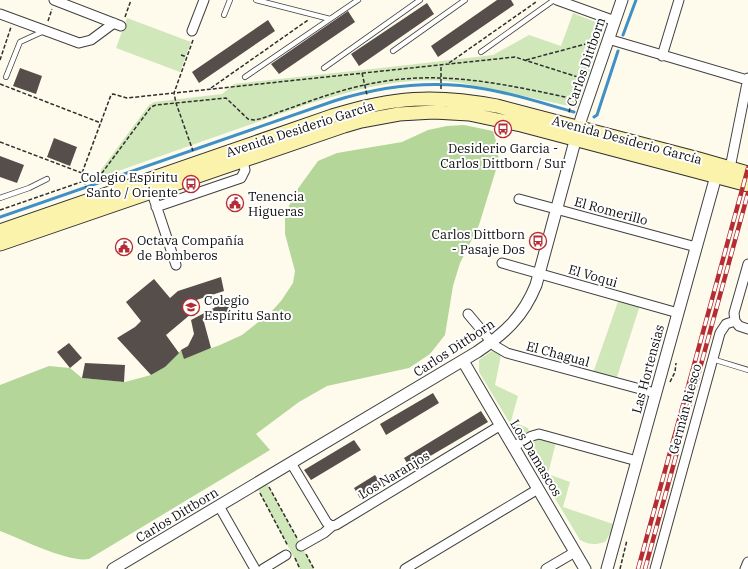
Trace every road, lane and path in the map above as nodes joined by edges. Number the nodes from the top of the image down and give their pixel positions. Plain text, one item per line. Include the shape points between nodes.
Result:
1 (54, 0) edge
2 (131, 0) edge
3 (204, 0) edge
4 (230, 0) edge
5 (256, 0) edge
6 (358, 0) edge
7 (420, 0) edge
8 (465, 0) edge
9 (555, 0) edge
10 (622, 0) edge
11 (679, 0) edge
12 (536, 2) dead end
13 (0, 14) edge
14 (224, 15) dead end
15 (317, 15) junction
16 (330, 19) junction
17 (14, 20) junction
18 (615, 21) junction
19 (117, 25) junction
20 (44, 31) junction
21 (192, 31) joint
22 (608, 40) junction
23 (393, 51) dead end
24 (482, 52) dead end
25 (181, 55) dead end
26 (662, 56) junction
27 (187, 57) junction
28 (0, 60) edge
29 (526, 60) junction
30 (448, 64) junction
31 (441, 65) junction
32 (324, 68) dead end
33 (362, 73) junction
34 (245, 77) dead end
35 (6, 78) dead end
36 (441, 78) junction
37 (748, 79) edge
38 (593, 82) junction
39 (0, 84) edge
40 (365, 85) junction
41 (441, 88) dead end
42 (210, 89) junction
43 (174, 93) junction
44 (367, 96) dead end
45 (176, 103) junction
46 (569, 113) dead end
47 (101, 123) junction
48 (577, 133) junction
49 (0, 142) edge
50 (194, 153) dead end
51 (242, 154) junction
52 (730, 168) junction
53 (82, 173) junction
54 (748, 174) edge
55 (716, 176) junction
56 (47, 179) dead end
57 (84, 181) junction
58 (748, 185) edge
59 (149, 186) junction
60 (0, 198) edge
61 (95, 199) junction
62 (519, 199) dead end
63 (156, 207) junction
64 (557, 209) junction
65 (0, 210) edge
66 (0, 231) edge
67 (0, 244) edge
68 (696, 248) junction
69 (502, 263) dead end
70 (748, 264) edge
71 (176, 266) dead end
72 (539, 274) junction
73 (468, 314) dead end
74 (678, 314) junction
75 (735, 321) junction
76 (748, 329) edge
77 (492, 342) junction
78 (712, 359) junction
79 (463, 361) junction
80 (748, 370) edge
81 (655, 394) junction
82 (501, 426) junction
83 (513, 447) junction
84 (637, 461) junction
85 (291, 462) junction
86 (260, 481) junction
87 (538, 489) junction
88 (219, 506) junction
89 (332, 526) junction
90 (301, 546) junction
91 (575, 552) junction
92 (290, 555) junction
93 (748, 562) edge
94 (113, 569) edge
95 (255, 569) edge
96 (263, 569) edge
97 (300, 569) edge
98 (314, 569) edge
99 (405, 569) edge
100 (546, 569) edge
101 (585, 569) edge
102 (607, 569) edge
103 (655, 569) edge
104 (745, 569) edge

1 - 19 street
1 - 20 path
2 - 19 path
3 - 21 street
4 - 14 lane
5 - 15 lane
6 - 16 lane
7 - 32 lane
8 - 23 lane
9 - 18 street
9 - 24 lane
10 - 18 street, Carlos Dittborn
11 - 26 street
12 - 30 path
13 - 17 street
15 - 16 lane
15 - 42 path
16 - 34 lane
17 - 20 street
17 - 28 path
18 - 22 street, Carlos Dittborn
19 - 20 street via 83,43 75,43
20 - 35 lane via 20,42
21 - 27 path via 195,35
22 - 26 street
22 - 29 path
22 - 38 street, Carlos Dittborn
25 - 27 path
26 - 37 street
27 - 43 path
29 - 30 path via 515,57
29 - 38 path
30 - 31 path
31 - 33 path
31 - 36 path
33 - 40 path
33 - 42 path
36 - 40 path via 406,78
36 - 41 path
36 - 46 path via 488,82 565,97 569,100
37 - 52 street
38 - 48 street, Carlos Dittborn
39 - 47 path
40 - 44 path
40 - 45 path via 329,94 254,120 248,119 226,98
42 - 43 path
43 - 45 path
43 - 47 path via 127,98 113,94
45 - 50 path
45 - 57 path via 151,108 105,170 98,176
47 - 53 path
48 - 51 main road, Avenida Desiderio García via 503,120 458,106 380,117 276,142
48 - 52 main road, Avenida Desiderio García
48 - 55 main road, Avenida Desiderio García
48 - 64 street, Carlos Dittborn
49 - 53 path
51 - 59 main road, Avenida Desiderio García
51 - 63 street via 245,170 241,178
52 - 54 main road, Avenida Desiderio García
53 - 57 path
55 - 58 main road, Avenida Desiderio García
55 - 68 street, Las Hortensias
56 - 60 lane
57 - 61 path
57 - 65 path
59 - 61 main road, Avenida Desiderio García
59 - 63 street
61 - 66 main road, Avenida Desiderio García
61 - 67 main road, Avenida Desiderio García
62 - 64 street, El Romerillo
63 - 71 street
64 - 68 street, El Romerillo
64 - 72 street, Carlos Dittborn
68 - 74 street, Las Hortensias
69 - 72 street, El Voqui
70 - 75 street via 734,313
72 - 74 street, El Voqui
72 - 77 street, Carlos Dittborn via 532,295 521,313 508,329
73 - 77 street, El Chagual
74 - 81 street, Las Hortensias
75 - 76 street via 739,326
75 - 78 street, Germán Riesco via 721,329
77 - 79 street, Carlos Dittborn
77 - 81 street, El Chagual via 507,353
78 - 80 lane
78 - 103 street, Germán Riesco
79 - 82 street, Los Damascos
79 - 85 street, Carlos Dittborn
81 - 84 street, Las Hortensias
82 - 83 street, Los Damascos
82 - 89 street, Los Naranjos
83 - 84 street via 534,435 542,434
83 - 87 street, Los Damascos
84 - 102 street, Las Hortensias
85 - 86 street, Carlos Dittborn
85 - 89 street via 327,523
86 - 88 street, Carlos Dittborn
86 - 90 path
86 - 92 path
87 - 91 street, Los Damascos
87 - 99 street
88 - 94 street, Carlos Dittborn
88 - 95 street
89 - 90 street, Los Naranjos
90 - 98 path
91 - 100 street
91 - 101 street, Los Damascos
92 - 96 street
92 - 97 path
93 - 104 street

